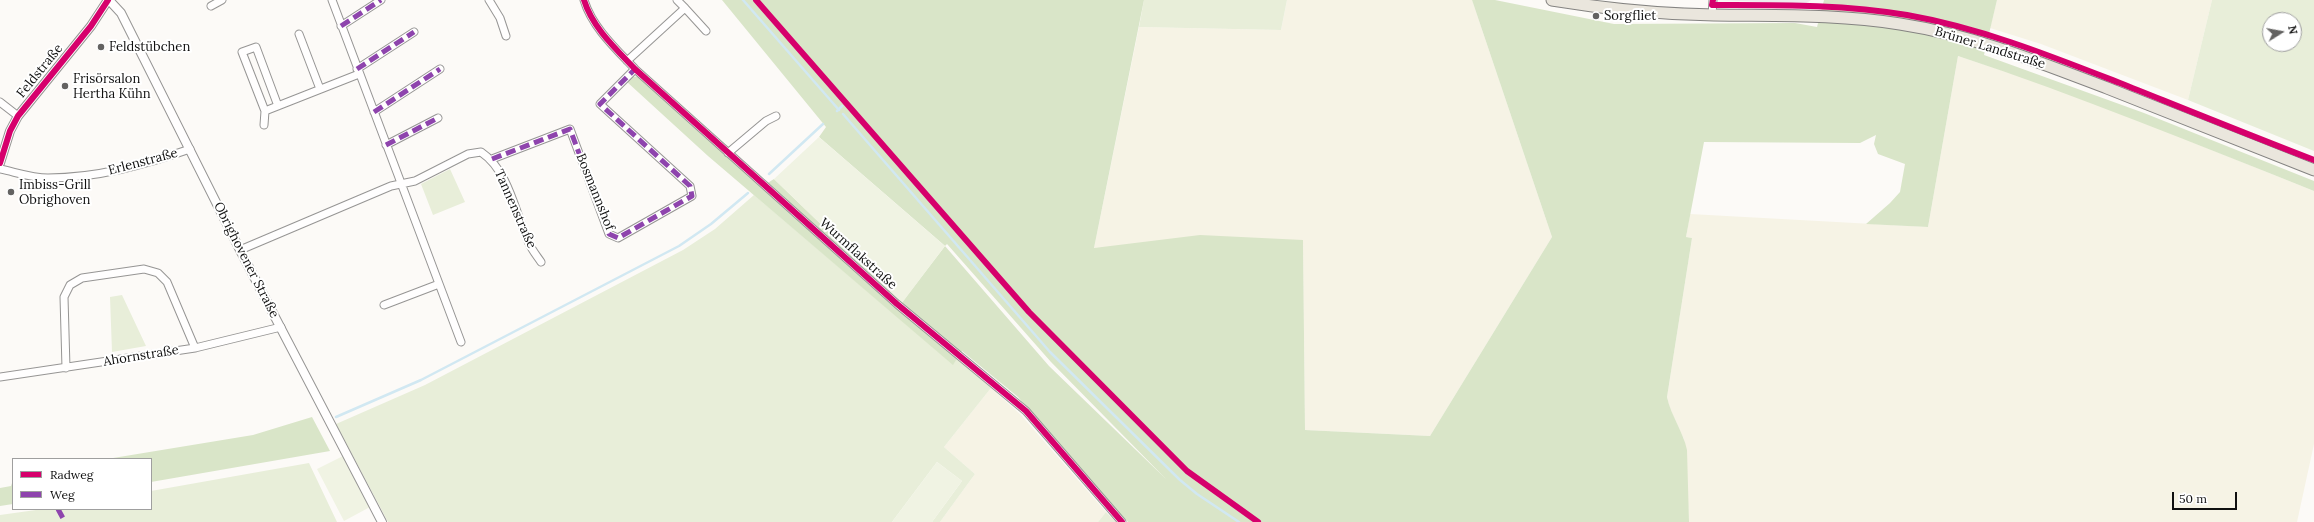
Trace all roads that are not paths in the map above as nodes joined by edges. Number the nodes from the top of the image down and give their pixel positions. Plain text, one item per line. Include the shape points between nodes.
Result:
1 (109, 0) edge
2 (222, 0) edge
3 (332, 0) edge
4 (381, 0) edge
5 (489, 0) edge
6 (584, 0) edge
7 (677, 0) edge
8 (1552, 0) edge
9 (1712, 0) edge
10 (212, 6) dead end
11 (685, 8) junction
12 (1712, 15) junction
13 (341, 26) junction
14 (706, 30) dead end
15 (414, 32) dead end
16 (299, 34) dead end
17 (506, 36) dead end
18 (627, 61) junction
19 (440, 68) dead end
20 (635, 69) junction
21 (358, 71) junction
22 (320, 89) junction
23 (0, 102) edge
24 (278, 106) junction
25 (265, 111) junction
26 (374, 112) junction
27 (18, 116) junction
28 (776, 116) dead end
29 (438, 118) dead end
30 (264, 125) dead end
31 (386, 145) junction
32 (190, 149) junction
33 (728, 153) junction
34 (492, 159) junction
35 (0, 163) edge
36 (0, 169) edge
37 (2314, 170) edge
38 (401, 184) junction
39 (240, 250) junction
40 (541, 262) dead end
41 (439, 284) junction
42 (384, 305) dead end
43 (280, 327) junction
44 (461, 342) dead end
45 (195, 348) junction
46 (66, 368) junction
47 (0, 377) edge
48 (382, 522) edge
49 (1122, 522) edge

1 - 27 street, Feldstraße
1 - 32 street, Obrighovener Straße via 121,13
2 - 10 street
3 - 13 street
4 - 13 street
5 - 17 street via 500,18
6 - 18 street, Wurmflakstraße via 589,14
7 - 11 street
8 - 12 main road, Brüner Landstraße via 1630,11
9 - 12 street
11 - 14 street
11 - 18 street
12 - 37 main road, Brüner Landstraße via 1857,18 1927,28 1974,40 2031,58
13 - 21 street
15 - 21 street
16 - 22 street
18 - 20 street, Wurmflakstraße
19 - 26 street
20 - 33 street, Wurmflakstraße
20 - 34 street, Bosmannshof via 600,104 690,186 692,196 618,238 609,234 570,129
21 - 22 street
21 - 26 street
22 - 24 street
23 - 27 street
24 - 25 street
24 - 25 street via 256,47 242,52
25 - 30 street
26 - 31 street
27 - 35 street, Feldstraße via 10,131
28 - 33 street via 766,121
29 - 31 street
31 - 38 street
32 - 36 street, Erlenstraße via 131,168 97,174 47,178
32 - 39 street, Obrighovener Straße
33 - 49 street, Wurmflakstraße via 898,304 1026,411
34 - 38 street, Tannenstraße via 481,152 468,154 415,182
34 - 40 street, Tannenstraße via 507,184 528,243
38 - 39 street, Tannenstraße
38 - 41 street
39 - 43 street, Obrighovener Straße
41 - 42 street
41 - 44 street
43 - 45 street, Ahornstraße
43 - 48 street, Obrighovener Straße
45 - 46 street, Ahornstraße
45 - 46 street via 167,282 158,273 144,268 82,278 70,285 64,297
46 - 47 street, Ahornstraße

